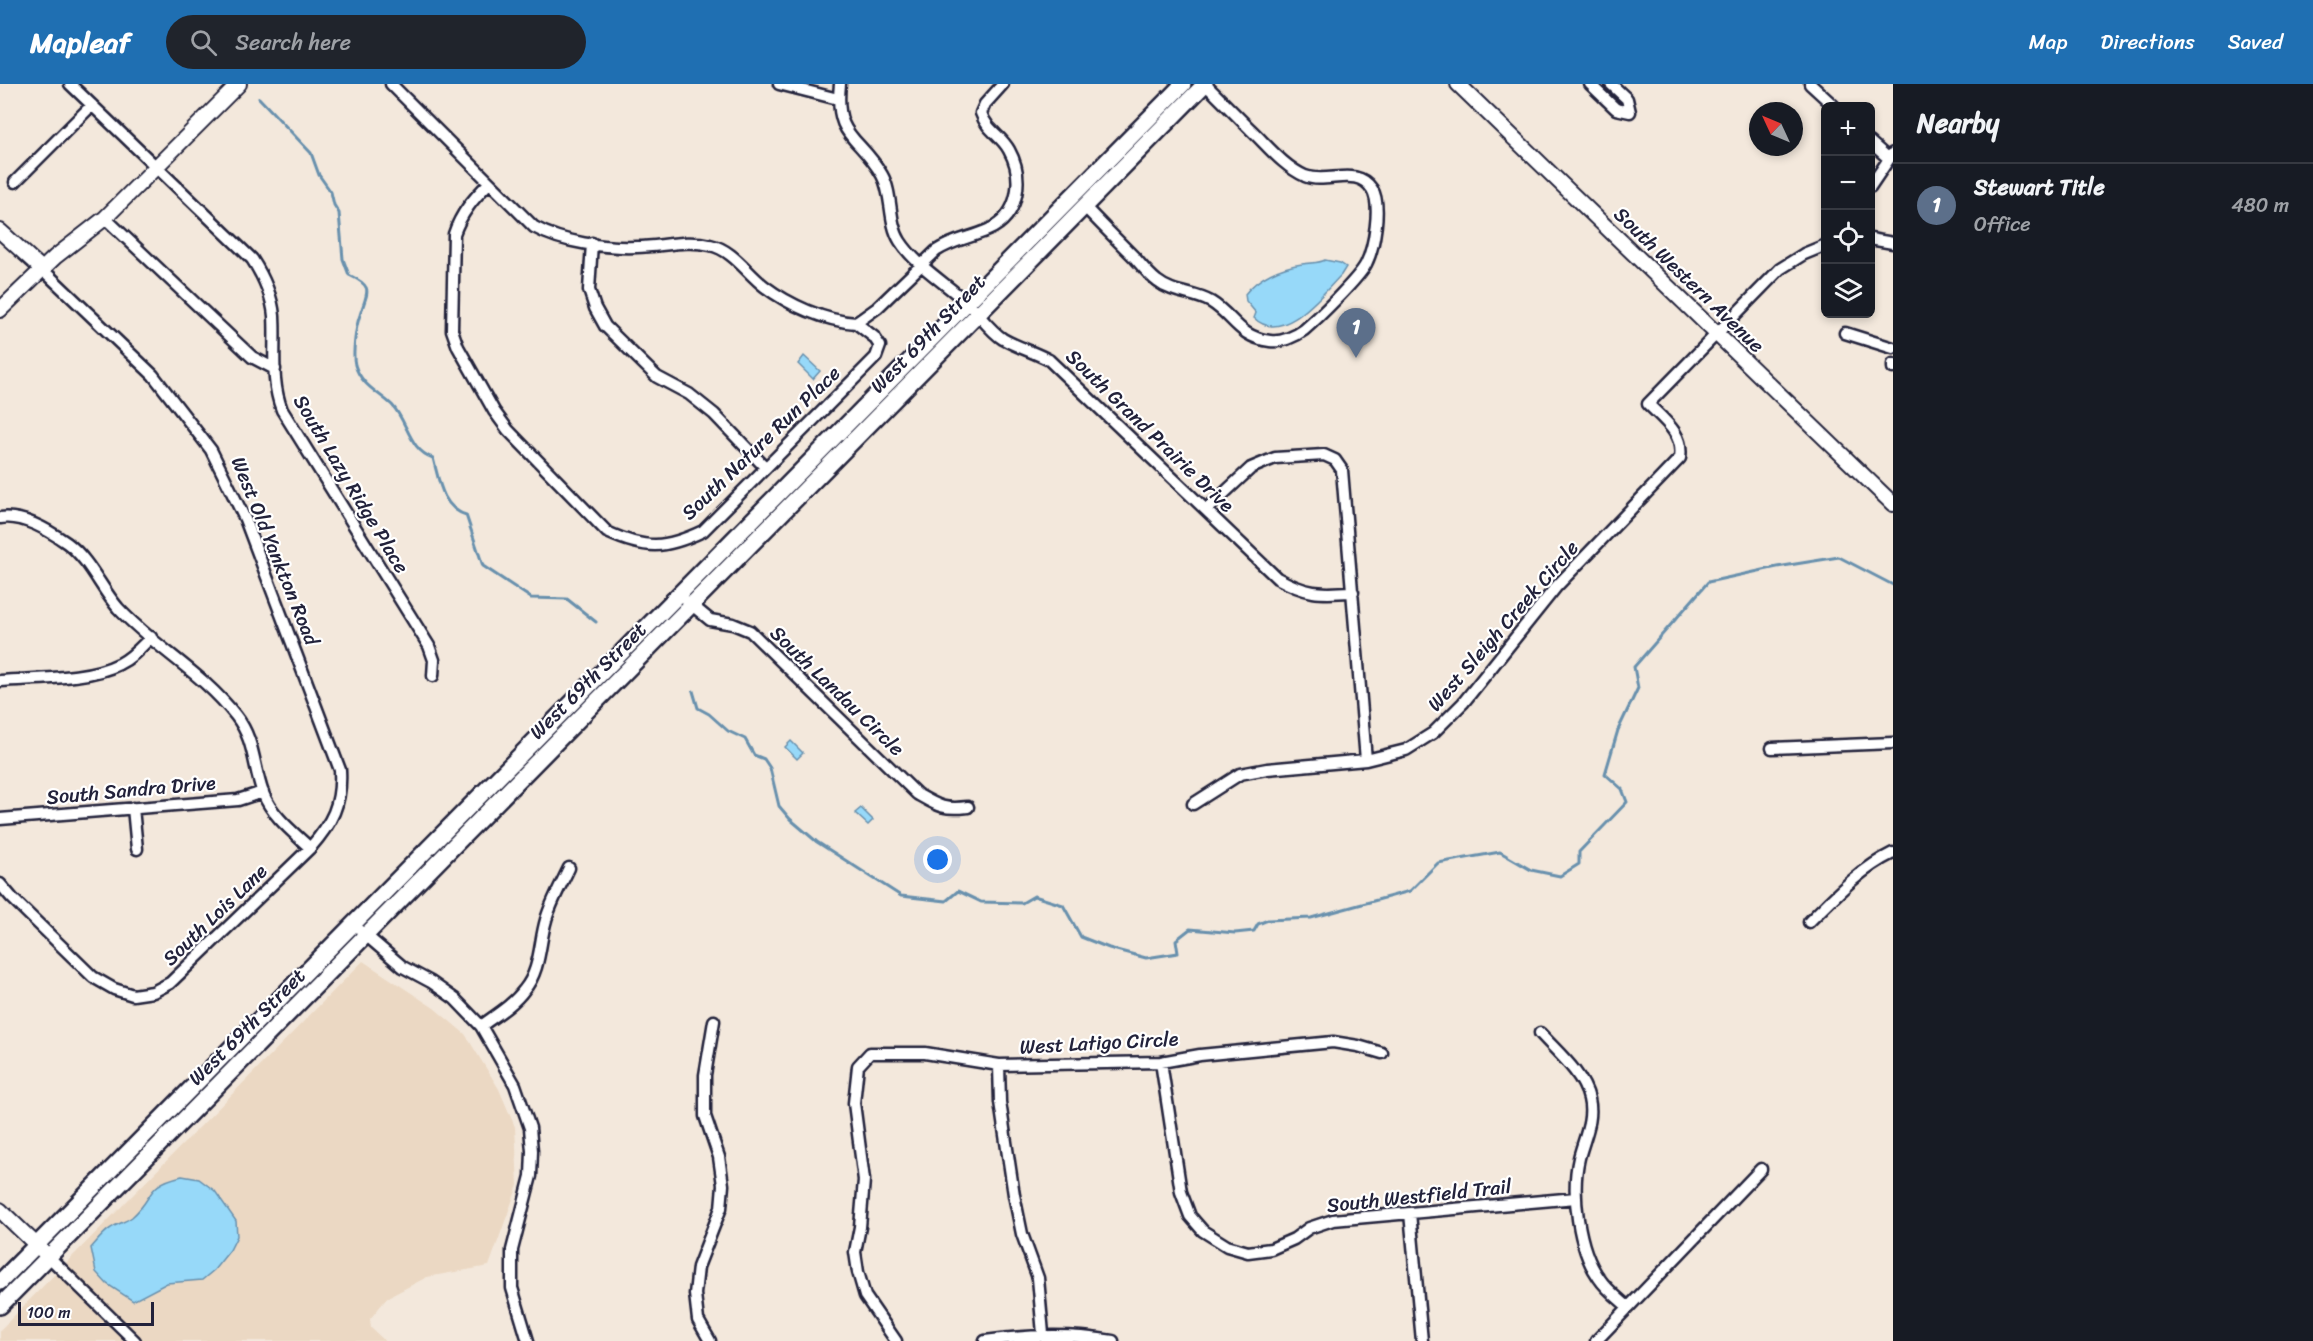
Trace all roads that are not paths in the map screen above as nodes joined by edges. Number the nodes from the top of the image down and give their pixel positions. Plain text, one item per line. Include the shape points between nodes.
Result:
1 (70, 84) edge
2 (239, 84) edge
3 (391, 84) edge
4 (779, 84) edge
5 (840, 84) edge
6 (1003, 84) edge
7 (1183, 84) edge
8 (1205, 84) edge
9 (1458, 84) edge
10 (1590, 84) edge
11 (1611, 84) edge
12 (1810, 84) edge
13 (838, 99) junction
14 (1830, 102) edge
15 (92, 105) junction
16 (1875, 146) edge
17 (1890, 156) edge
18 (157, 166) junction
19 (1875, 179) edge
20 (15, 182) dead end
21 (489, 183) junction
22 (1072, 195) junction
23 (1084, 206) junction
24 (105, 218) junction
25 (0, 231) edge
26 (1875, 240) edge
27 (592, 243) junction
28 (1893, 243) edge
29 (1821, 247) edge
30 (922, 265) junction
31 (42, 269) junction
32 (967, 303) junction
33 (0, 310) edge
34 (978, 314) junction
35 (856, 323) junction
36 (1716, 333) junction
37 (1845, 333) dead end
38 (1893, 348) edge
39 (275, 369) junction
40 (765, 467) junction
41 (784, 489) junction
42 (796, 501) junction
43 (1893, 504) edge
44 (1206, 510) junction
45 (0, 518) edge
46 (1353, 592) junction
47 (686, 600) junction
48 (151, 637) junction
49 (434, 676) dead end
50 (0, 681) edge
51 (1893, 743) edge
52 (1772, 748) dead end
53 (1366, 760) junction
54 (263, 792) junction
55 (1193, 804) dead end
56 (134, 807) junction
57 (969, 807) dead end
58 (0, 819) edge
59 (310, 848) junction
60 (137, 849) dead end
61 (1893, 853) edge
62 (569, 868) dead end
63 (0, 884) edge
64 (1809, 922) dead end
65 (355, 924) junction
66 (366, 936) junction
67 (714, 1021) dead end
68 (481, 1026) junction
69 (1540, 1034) dead end
70 (1382, 1053) dead end
71 (1161, 1062) junction
72 (999, 1065) junction
73 (1761, 1169) dead end
74 (1576, 1198) junction
75 (0, 1210) edge
76 (1410, 1213) junction
77 (37, 1245) junction
78 (49, 1257) junction
79 (0, 1282) edge
80 (0, 1306) edge
81 (1628, 1307) junction
82 (1043, 1334) junction
83 (135, 1341) edge
84 (528, 1341) edge
85 (710, 1341) edge
86 (896, 1341) edge
87 (985, 1341) edge
88 (1113, 1341) edge
89 (1422, 1341) edge
90 (1596, 1341) edge

1 - 15 street, South Lazy Ridge Place
2 - 18 street
3 - 21 street
4 - 13 street
5 - 13 street, South Grand Prairie Drive
6 - 30 street via 981,113 984,124 1008,147 1015,164 1019,184 1015,201 1007,216 990,230 946,244
7 - 22 main road, West 69th Street
8 - 23 main road, West 69th Street
8 - 23 street via 1287,165 1306,176 1324,179 1350,175 1364,180 1373,189 1377,221 1366,264 1303,331 1272,342 1253,337 1213,303 1157,281
9 - 36 street, South Western Avenue
10 - 11 street via 1616,109 1630,112 1627,99
12 - 14 street
13 - 30 street, South Grand Prairie Drive via 846,133 884,177 899,240
15 - 18 street, South Lazy Ridge Place
15 - 20 street
16 - 17 street
17 - 19 street
18 - 24 street
18 - 39 street, South Lazy Ridge Place via 252,259 264,277 274,314
21 - 27 street via 534,227 549,236
21 - 40 street, South Nature Run Place via 459,220 454,234 452,330 494,411 541,464 608,532 653,546 678,543 703,531
22 - 23 main road
22 - 32 main road, West 69th Street
23 - 34 main road, West 69th Street
24 - 31 street
24 - 39 street via 252,357
25 - 31 street, West Old Yankton Road
26 - 28 street
27 - 35 street via 636,247 692,242 711,245 728,252 764,286 781,296 837,322
27 - 40 street via 589,290 605,326 657,377 714,414
29 - 36 street via 1780,269
30 - 32 street, South Grand Prairie Drive
30 - 35 street
31 - 33 street
31 - 59 street, West Old Yankton Road via 153,375 211,450 230,484 340,770 337,807 328,827
32 - 34 street, South Grand Prairie Drive
32 - 41 main road, West 69th Street
34 - 42 main road, West 69th Street
34 - 44 street, South Grand Prairie Drive via 1002,338 1049,360
35 - 40 street, South Nature Run Place via 874,336 880,346 876,357
36 - 43 street, South Western Avenue
36 - 53 street, West Sleigh Creek Circle via 1648,404 1676,432 1682,446 1680,458 1556,587 1463,703 1433,733 1406,750
37 - 38 street
39 - 49 street, South Lazy Ridge Place via 275,393 282,410 429,646
41 - 42 main road
41 - 47 main road, West 69th Street
42 - 47 main road, West 69th Street
44 - 46 street, South Grand Prairie Drive via 1277,578 1317,594
44 - 46 street via 1251,468 1275,459 1324,455 1335,460 1342,470
45 - 48 street via 26,521 68,544 84,558 118,608
46 - 53 street
47 - 57 street, South Landau Circle via 710,620 750,631 917,794 949,809
47 - 65 main road, West 69th Street
47 - 66 main road, West 69th Street
48 - 50 street via 119,665 99,671
48 - 54 street via 187,666 237,717 255,753
51 - 52 street
53 - 55 street, West Sleigh Creek Circle via 1240,774
54 - 56 street, South Sandra Drive via 238,800
54 - 59 street via 278,818
56 - 58 street, South Sandra Drive
56 - 60 street
59 - 63 street, South Lois Lane via 170,983 153,992 133,995 93,977
61 - 64 street via 1867,867
62 - 68 street via 552,903 536,969 526,988
65 - 66 street
65 - 77 main road, West 69th Street
66 - 68 street via 403,967 455,999
66 - 78 main road, West 69th Street
67 - 85 street via 705,1075 705,1116 719,1157 723,1185 721,1208 698,1267 695,1294 698,1320
68 - 84 street via 515,1084 530,1128 531,1176 512,1250 512,1288
69 - 74 street via 1582,1081 1589,1099 1591,1113 1579,1157
70 - 71 street, West Latigo Circle via 1333,1042
71 - 72 street, West Latigo Circle
71 - 76 street, South Westfield Trail via 1181,1192 1190,1216 1203,1232 1227,1246 1248,1252 1271,1249 1333,1220
72 - 82 street via 1000,1102 1014,1195 1022,1234 1038,1278
72 - 86 street, West Latigo Circle via 925,1053 887,1052 870,1053 858,1066 854,1103 864,1180 855,1252 865,1296
73 - 81 street
74 - 76 street, South Westfield Trail
74 - 81 street via 1591,1267
75 - 77 street
76 - 89 street
77 - 78 street
77 - 79 main road, West 69th Street
78 - 80 main road, West 69th Street
78 - 83 street
81 - 90 street
82 - 87 street
82 - 88 street

